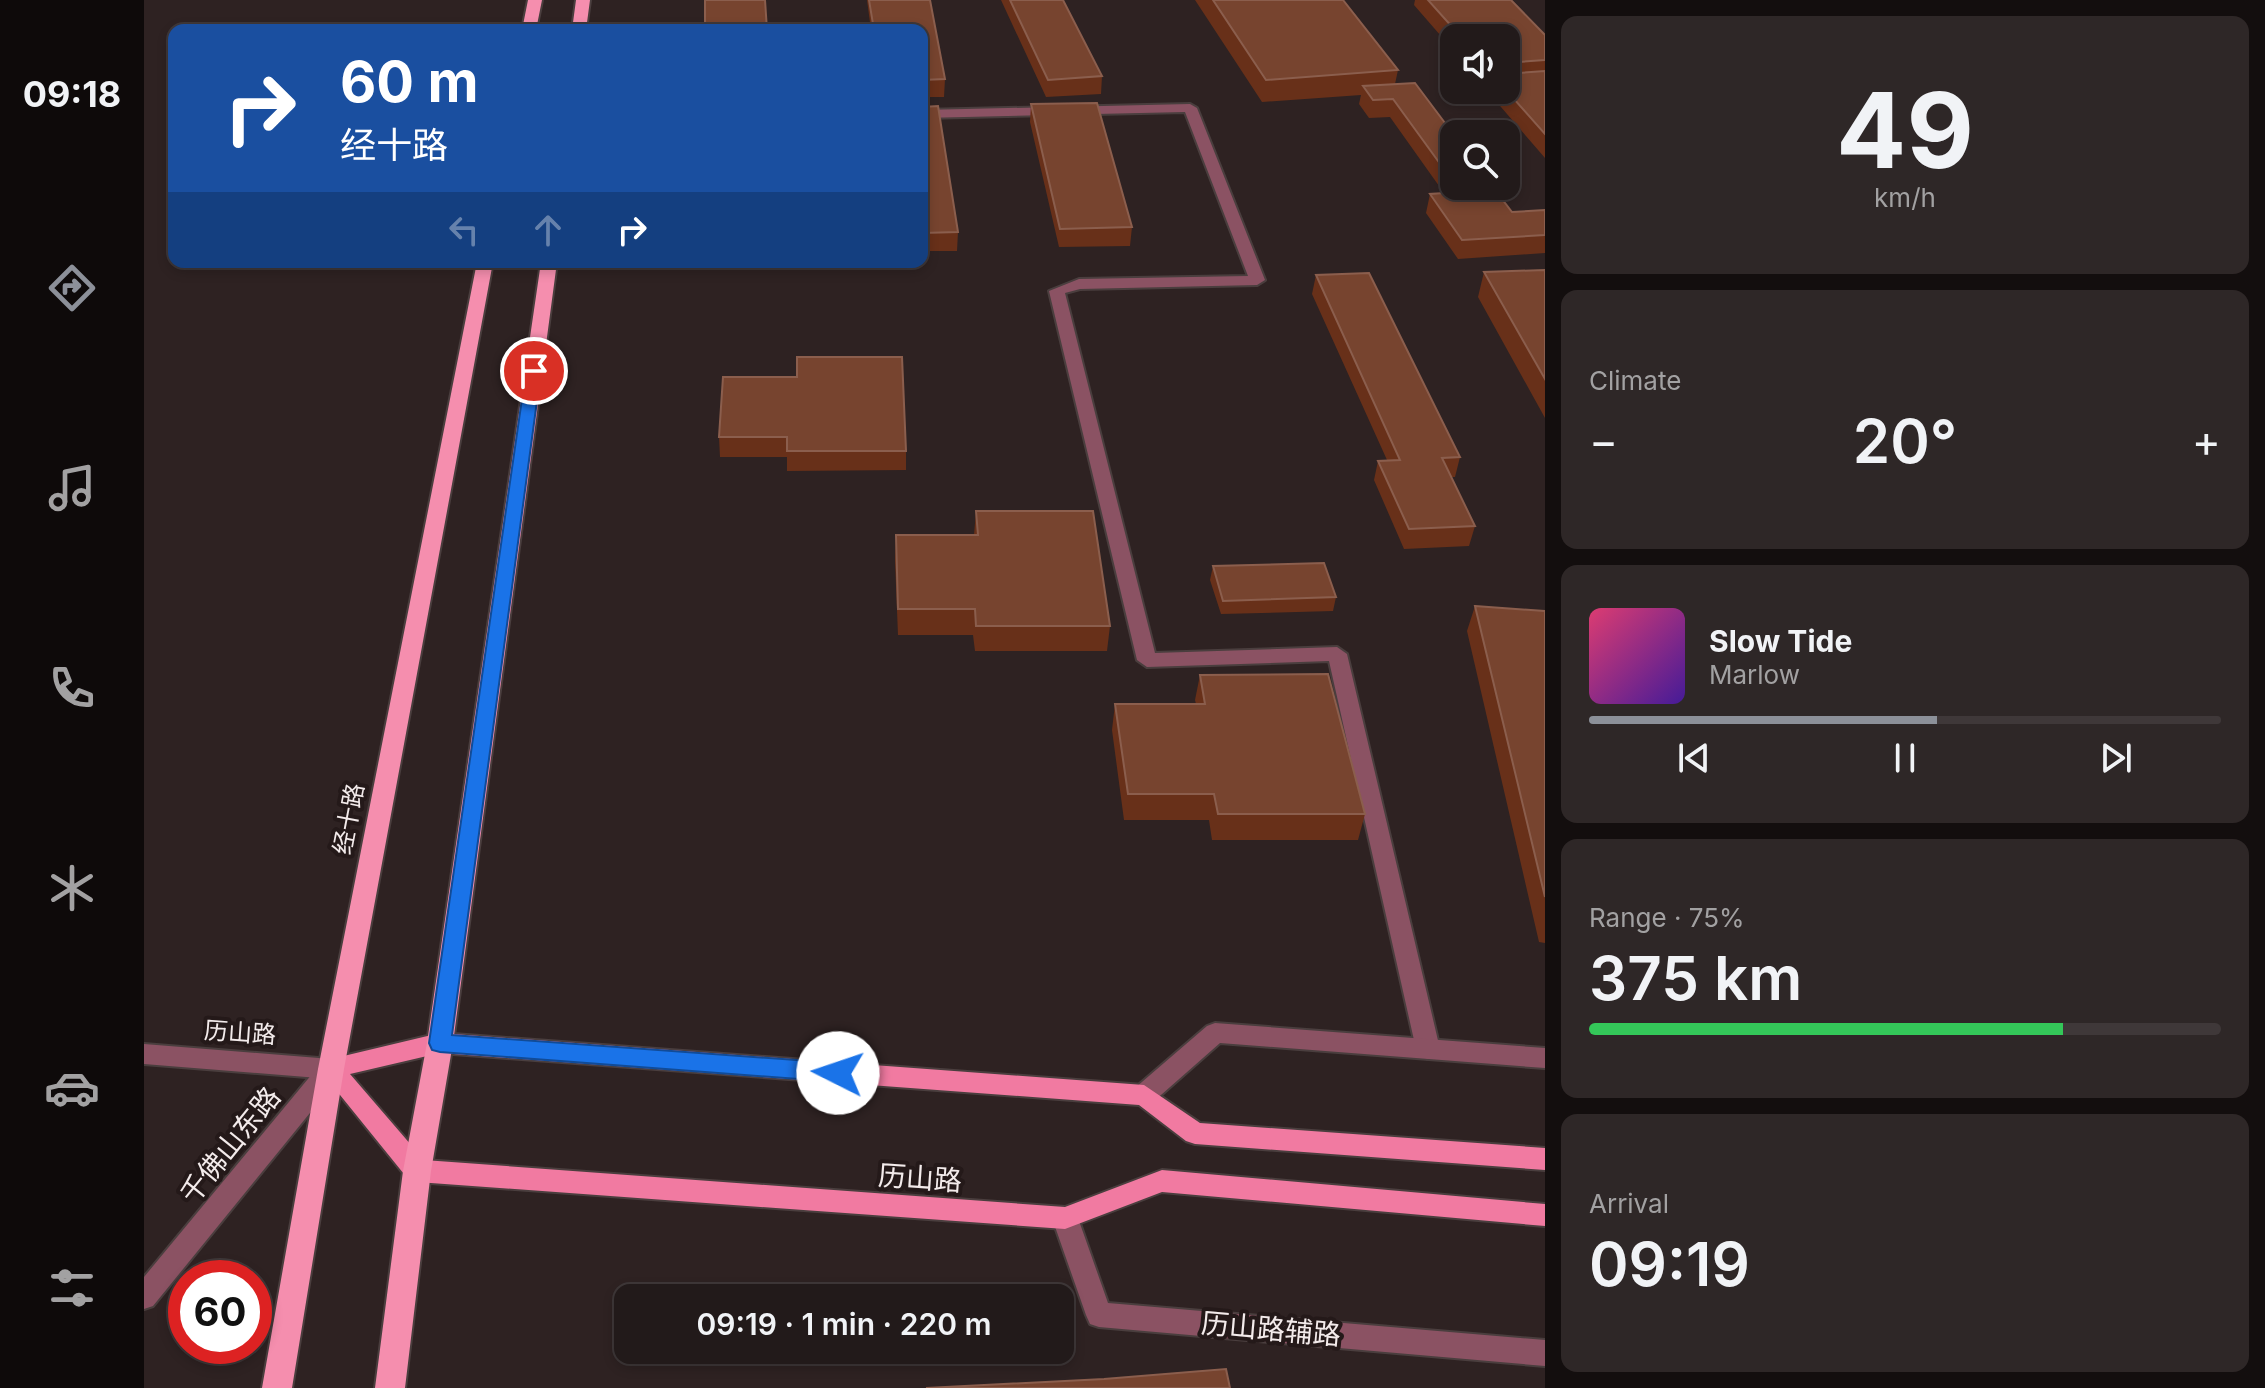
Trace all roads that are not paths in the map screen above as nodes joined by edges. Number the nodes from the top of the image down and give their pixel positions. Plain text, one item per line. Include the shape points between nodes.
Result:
1 (535, 0) edge
2 (583, 0) edge
3 (530, 24) edge
4 (580, 24) edge
5 (928, 114) edge
6 (484, 268) edge
7 (548, 268) edge
8 (440, 1043) junction
9 (1428, 1049) junction
10 (144, 1054) edge
11 (1545, 1058) edge
12 (331, 1069) junction
13 (1144, 1095) junction
14 (1545, 1159) edge
15 (417, 1171) junction
16 (1545, 1215) edge
17 (1065, 1218) junction
18 (144, 1297) edge
19 (1545, 1353) edge
20 (277, 1388) edge
21 (390, 1388) edge

1 - 3 highway
2 - 4 highway
5 - 9 street via 1190,108 1257,280 1079,284 1057,291 1147,660 1337,654
6 - 12 highway, 经十路
7 - 8 highway
8 - 12 main road, 历山路
8 - 13 main road, 历山路
8 - 15 highway
9 - 11 street
9 - 13 street via 1215,1033
10 - 12 street, 历山路
12 - 15 main road
12 - 18 street, 千佛山东路
12 - 20 highway, 经十路
13 - 14 main road via 1195,1133
15 - 17 main road, 历山路
15 - 21 highway
16 - 17 main road, 历山路 via 1162,1181
17 - 19 street, 历山路辅路 via 1099,1315

